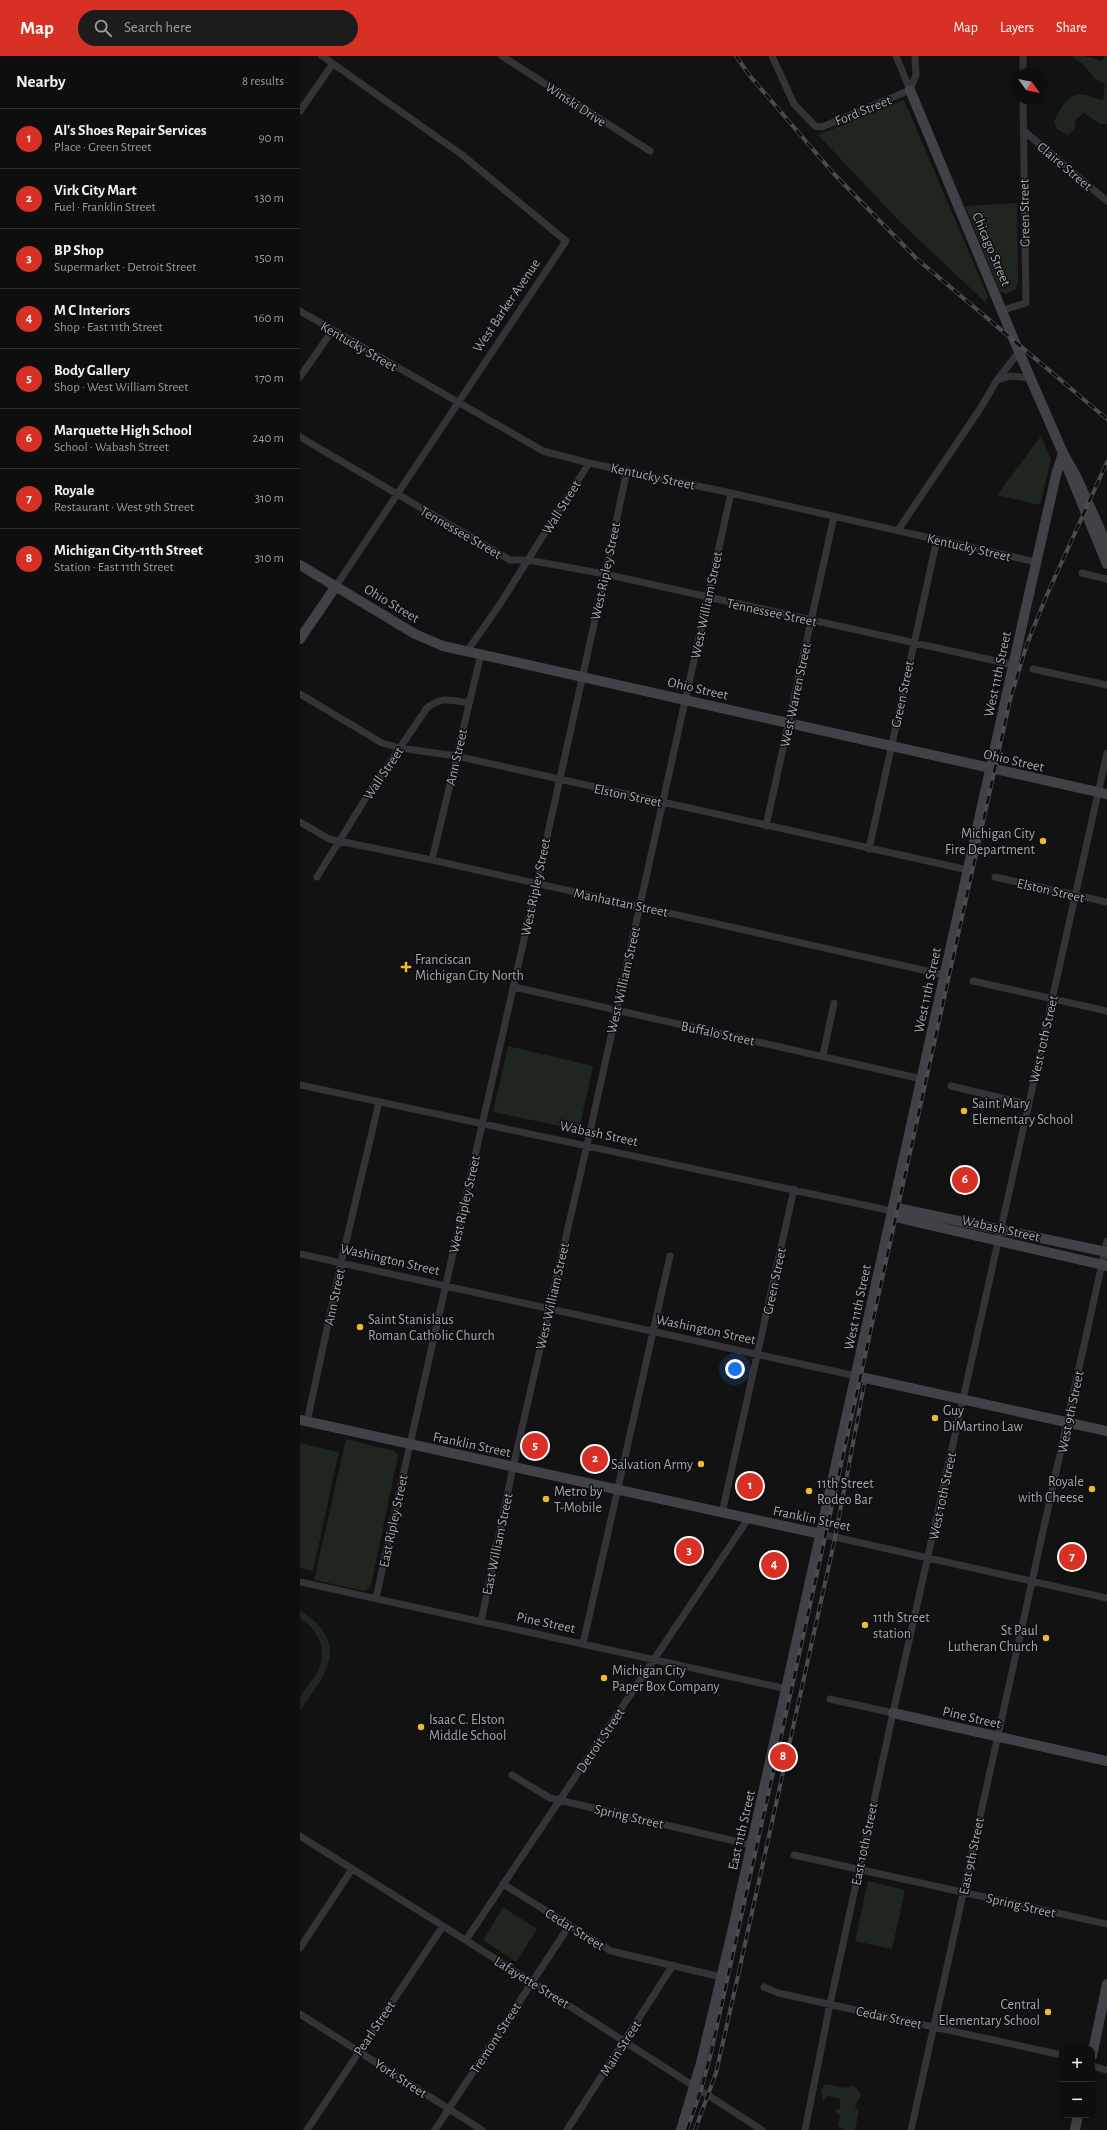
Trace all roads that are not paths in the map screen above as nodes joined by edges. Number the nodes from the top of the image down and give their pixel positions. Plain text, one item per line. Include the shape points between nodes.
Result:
1 (322, 56) edge
2 (502, 56) edge
3 (772, 56) edge
4 (896, 56) edge
5 (915, 56) edge
6 (1023, 56) edge
7 (332, 65) junction
8 (1023, 68) edge
9 (910, 90) junction
10 (1023, 104) edge
11 (300, 111) edge
12 (1024, 131) junction
13 (650, 151) dead end
14 (1107, 201) edge
15 (1003, 310) junction
16 (300, 311) edge
17 (332, 331) junction
18 (1019, 352) junction
19 (300, 377) edge
20 (1031, 378) junction
21 (997, 380) junction
22 (457, 403) junction
23 (300, 437) edge
24 (1063, 453) junction
25 (589, 463) junction
26 (627, 470) junction
27 (731, 493) junction
28 (396, 495) junction
29 (834, 516) junction
30 (898, 530) junction
31 (937, 540) junction
32 (1107, 545) edge
33 (528, 560) junction
34 (1036, 562) junction
35 (1107, 564) edge
36 (300, 565) edge
37 (1082, 573) dead end
38 (605, 574) junction
39 (1107, 579) edge
40 (336, 586) junction
41 (708, 598) junction
42 (811, 620) junction
43 (300, 639) edge
44 (914, 642) junction
45 (468, 650) junction
46 (481, 654) junction
47 (1014, 665) junction
48 (1033, 670) dead end
49 (582, 676) junction
50 (1107, 685) edge
51 (300, 694) edge
52 (686, 700) junction
53 (469, 703) junction
54 (788, 723) junction
55 (891, 745) junction
56 (400, 748) junction
57 (1107, 753) edge
58 (456, 756) junction
59 (991, 769) junction
60 (559, 780) junction
61 (1103, 794) edge
62 (663, 803) junction
63 (300, 822) edge
64 (766, 826) junction
65 (340, 840) junction
66 (869, 849) junction
67 (432, 860) junction
68 (968, 870) junction
69 (317, 877) dead end
70 (995, 877) dead end
71 (536, 883) junction
72 (1076, 896) junction
73 (1107, 902) edge
74 (639, 906) junction
75 (945, 975) junction
76 (973, 981) dead end
77 (514, 987) junction
78 (1053, 999) junction
79 (834, 1003) dead end
80 (616, 1011) junction
81 (1107, 1011) edge
82 (823, 1055) junction
83 (922, 1079) junction
84 (300, 1085) edge
85 (952, 1086) dead end
86 (379, 1102) junction
87 (1028, 1104) junction
88 (484, 1124) junction
89 (587, 1145) junction
90 (794, 1189) junction
91 (892, 1211) junction
92 (1001, 1229) junction
93 (998, 1241) junction
94 (1107, 1241) edge
95 (1106, 1252) edge
96 (300, 1254) edge
97 (670, 1256) dead end
98 (341, 1263) junction
99 (1104, 1266) edge
100 (445, 1286) junction
101 (549, 1308) junction
102 (654, 1332) junction
103 (758, 1354) junction
104 (856, 1376) junction
105 (963, 1400) junction
106 (304, 1421) edge
107 (1067, 1423) junction
108 (1107, 1432) edge
109 (410, 1444) junction
110 (513, 1467) junction
111 (618, 1490) junction
112 (722, 1514) junction
113 (748, 1519) junction
114 (821, 1534) junction
115 (928, 1559) junction
116 (300, 1582) edge
117 (1032, 1583) junction
118 (376, 1598) junction
119 (1107, 1598) edge
120 (481, 1622) junction
121 (583, 1644) junction
122 (654, 1659) junction
123 (787, 1689) junction
124 (830, 1699) dead end
125 (893, 1713) junction
126 (997, 1737) junction
127 (1107, 1762) edge
128 (512, 1775) dead end
129 (560, 1800) junction
130 (300, 1836) edge
131 (752, 1845) junction
132 (794, 1854) dead end
133 (352, 1869) junction
134 (859, 1869) junction
135 (504, 1884) junction
136 (964, 1892) junction
137 (1107, 1924) edge
138 (443, 1926) junction
139 (569, 1926) junction
140 (466, 1940) junction
141 (300, 1948) edge
142 (672, 1965) junction
143 (721, 1977) junction
144 (532, 1982) junction
145 (1107, 1984) edge
146 (764, 1987) dead end
147 (830, 2004) junction
148 (300, 2014) edge
149 (933, 2027) junction
150 (625, 2041) junction
151 (1094, 2046) edge
152 (359, 2051) junction
153 (1059, 2054) edge
154 (1095, 2067) edge
155 (1107, 2070) edge
156 (694, 2086) junction
157 (448, 2109) junction
158 (1077, 2118) edge
159 (307, 2130) edge
160 (435, 2130) edge
161 (482, 2130) edge
162 (567, 2130) edge
163 (680, 2130) edge
164 (762, 2130) edge
165 (805, 2130) edge
166 (911, 2130) edge
167 (1075, 2130) edge

1 - 7 street, West Barker Avenue
2 - 13 street, Winski Drive
3 - 9 street, Ford Street via 794,104 814,126 822,126
4 - 9 street, Chicago Street
5 - 9 street via 916,75
6 - 8 street
7 - 11 street
7 - 22 street, West Barker Avenue via 461,154 566,242
9 - 15 street, Chicago Street
10 - 12 street, Green Street
12 - 14 street, Claire Street
12 - 15 street, Green Street via 1026,304
15 - 18 street, Chicago Street
16 - 17 street, Kentucky Street
17 - 19 street
17 - 22 street, Kentucky Street
18 - 20 street, Chicago Street
18 - 21 street
20 - 21 street via 1010,376
20 - 24 street, Chicago Street
21 - 30 street
22 - 25 street, Kentucky Street via 543,452
22 - 28 street, West Barker Avenue
23 - 28 street, Tennessee Street
24 - 32 street, Chicago Street via 1078,478
24 - 34 street, West 11th Street
24 - 35 street, Chicago Street via 1071,481
25 - 26 street, Kentucky Street
25 - 33 street, Wall Street
26 - 27 street, Kentucky Street
26 - 38 street, West Ripley Street
27 - 29 street, Kentucky Street
27 - 41 street, West William Street
28 - 33 street, Tennessee Street via 510,560
28 - 40 street, West Barker Avenue
29 - 30 street, Kentucky Street
29 - 42 street, West Warren Street
30 - 31 street, Kentucky Street
31 - 34 street, Kentucky Street
31 - 44 street, Green Street
33 - 38 street, Tennessee Street
33 - 45 street, Wall Street
34 - 47 street, West 11th Street
36 - 40 street, Ohio Street
37 - 39 street
38 - 41 street, Tennessee Street
38 - 49 street, West Ripley Street
40 - 43 street, West Barker Avenue
40 - 45 street, Ohio Street via 415,634 443,646
41 - 42 street, Tennessee Street
41 - 52 street, West William Street
42 - 44 street, Tennessee Street
42 - 54 street, West Warren Street
44 - 47 street, Tennessee Street
44 - 55 street, Green Street
45 - 46 street, Ohio Street
46 - 49 street, Ohio Street
46 - 53 street, Ann Street
47 - 59 street, West 11th Street
48 - 50 street
49 - 52 street, Ohio Street
49 - 60 street, West Ripley Street
51 - 56 street, Elston Street via 382,743
52 - 54 street, Ohio Street
52 - 62 street, West William Street
53 - 56 street, Wall Street via 444,699 434,702 427,708
53 - 58 street, Ann Street
54 - 55 street, Ohio Street
54 - 64 street, West Warren Street
55 - 59 street, Ohio Street
55 - 66 street, Green Street
56 - 58 street, Elston Street
56 - 65 street, Wall Street
57 - 61 street, West 10th Street
58 - 60 street, Elston Street
58 - 67 street, Ann Street
59 - 61 street, Ohio Street
59 - 68 street, West 11th Street
60 - 62 street, Elston Street
60 - 71 street, West Ripley Street
61 - 72 street, West 10th Street
62 - 64 street, Elston Street
62 - 74 street, West William Street
63 - 65 street, Manhattan Street via 329,839
64 - 66 street, Elston Street
65 - 67 street, Manhattan Street
65 - 69 street, Wall Street
66 - 68 street, Elston Street
67 - 71 street, Manhattan Street
68 - 75 street, West 11th Street
70 - 72 street, Elston Street
71 - 74 street, Manhattan Street
71 - 77 street, West Ripley Street
72 - 73 street, Elston Street
72 - 78 street, West 10th Street
74 - 75 street, Manhattan Street
74 - 80 street, West William Street
75 - 83 street, West 11th Street
76 - 78 street
77 - 80 street, Buffalo Street
77 - 88 street, West Ripley Street
78 - 81 street
78 - 87 street, West 10th Street
79 - 82 street
80 - 82 street, Buffalo Street
80 - 89 street, West William Street
82 - 83 street, Buffalo Street
83 - 91 street, West 11th Street
84 - 86 street, Wabash Street
85 - 87 street
86 - 88 street, Wabash Street
86 - 98 street, Ann Street
87 - 92 street, West 10th Street
88 - 89 street, Wabash Street
88 - 100 street, West Ripley Street
89 - 90 street, Wabash Street
89 - 101 street, West William Street
90 - 91 street, Wabash Street
90 - 103 street, Green Street
91 - 92 street, Wabash Street via 897,1208
91 - 93 street, Wabash Street via 896,1217
91 - 104 street, West 11th Street
92 - 93 street, West 10th Street
92 - 95 street, Wabash Street
93 - 99 street, Wabash Street
93 - 105 street, West 10th Street
94 - 95 street, West 9th Street
95 - 99 street, West 9th Street
96 - 98 street, Washington Street
97 - 102 street
98 - 100 street, Washington Street
98 - 106 street, Ann Street
99 - 107 street, West 9th Street
100 - 101 street, Washington Street
100 - 109 street, West Ripley Street
101 - 102 street, Washington Street
101 - 110 street, West William Street
102 - 103 street, Washington Street
102 - 111 street
103 - 104 street, Washington Street
103 - 112 street, Green Street
104 - 105 street, Washington Street
104 - 114 street, West 11th Street
105 - 107 street, Washington Street
105 - 115 street, West 10th Street
106 - 109 street, Franklin Street
107 - 108 street, Washington Street
107 - 117 street, West 9th Street
109 - 110 street, Franklin Street
109 - 118 street, East Ripley Street
110 - 111 street, Franklin Street
110 - 120 street, East William Street
111 - 112 street, Franklin Street
111 - 121 street
112 - 113 street, Franklin Street
113 - 114 street, Franklin Street
113 - 122 street, Detroit Street
114 - 115 street, Franklin Street
114 - 123 street, East 11th Street
115 - 117 street, Franklin Street
115 - 125 street, East 10th Street
116 - 118 street, Pine Street
117 - 119 street, Franklin Street
117 - 126 street, East 9th Street
118 - 120 street, Pine Street
120 - 121 street, Pine Street
121 - 122 street, Pine Street
122 - 123 street, Pine Street
122 - 129 street, Detroit Street
123 - 131 street, East 11th Street
124 - 125 street, Pine Street
125 - 126 street, Pine Street
125 - 134 street, East 10th Street
126 - 127 street, Pine Street
126 - 136 street, East 9th Street
128 - 129 street, Spring Street via 550,1798
129 - 131 street, Spring Street
129 - 135 street, Detroit Street
130 - 133 street, Lafayette Street
131 - 143 street, East 11th Street
132 - 134 street, Spring Street
133 - 138 street, Lafayette Street
133 - 141 street
134 - 136 street, Spring Street
134 - 147 street, East 10th Street
135 - 139 street, Cedar Street
135 - 140 street, Detroit Street
136 - 137 street, Spring Street
136 - 149 street, East 9th Street
138 - 140 street, Lafayette Street
138 - 152 street, Pearl Street
139 - 142 street, Cedar Street via 611,1951
139 - 144 street, Tremont Street
140 - 144 street, Lafayette Street
142 - 143 street, Cedar Street
142 - 150 street, Main Street
143 - 156 street, East 11th Street
144 - 150 street, Lafayette Street
144 - 157 street, Tremont Street
145 - 151 street
146 - 147 street, Cedar Street via 778,1993
147 - 149 street, Cedar Street
147 - 165 street, East 10th Street
148 - 152 street, York Street
149 - 153 street, Cedar Street
149 - 166 street, East 9th Street
150 - 156 street, Lafayette Street
150 - 162 street, Main Street
152 - 157 street, York Street
152 - 159 street, Pearl Street
154 - 155 street
156 - 163 street, East 11th Street
156 - 164 street, Lafayette Street
157 - 160 street, Tremont Street
157 - 161 street, York Street
158 - 167 street

